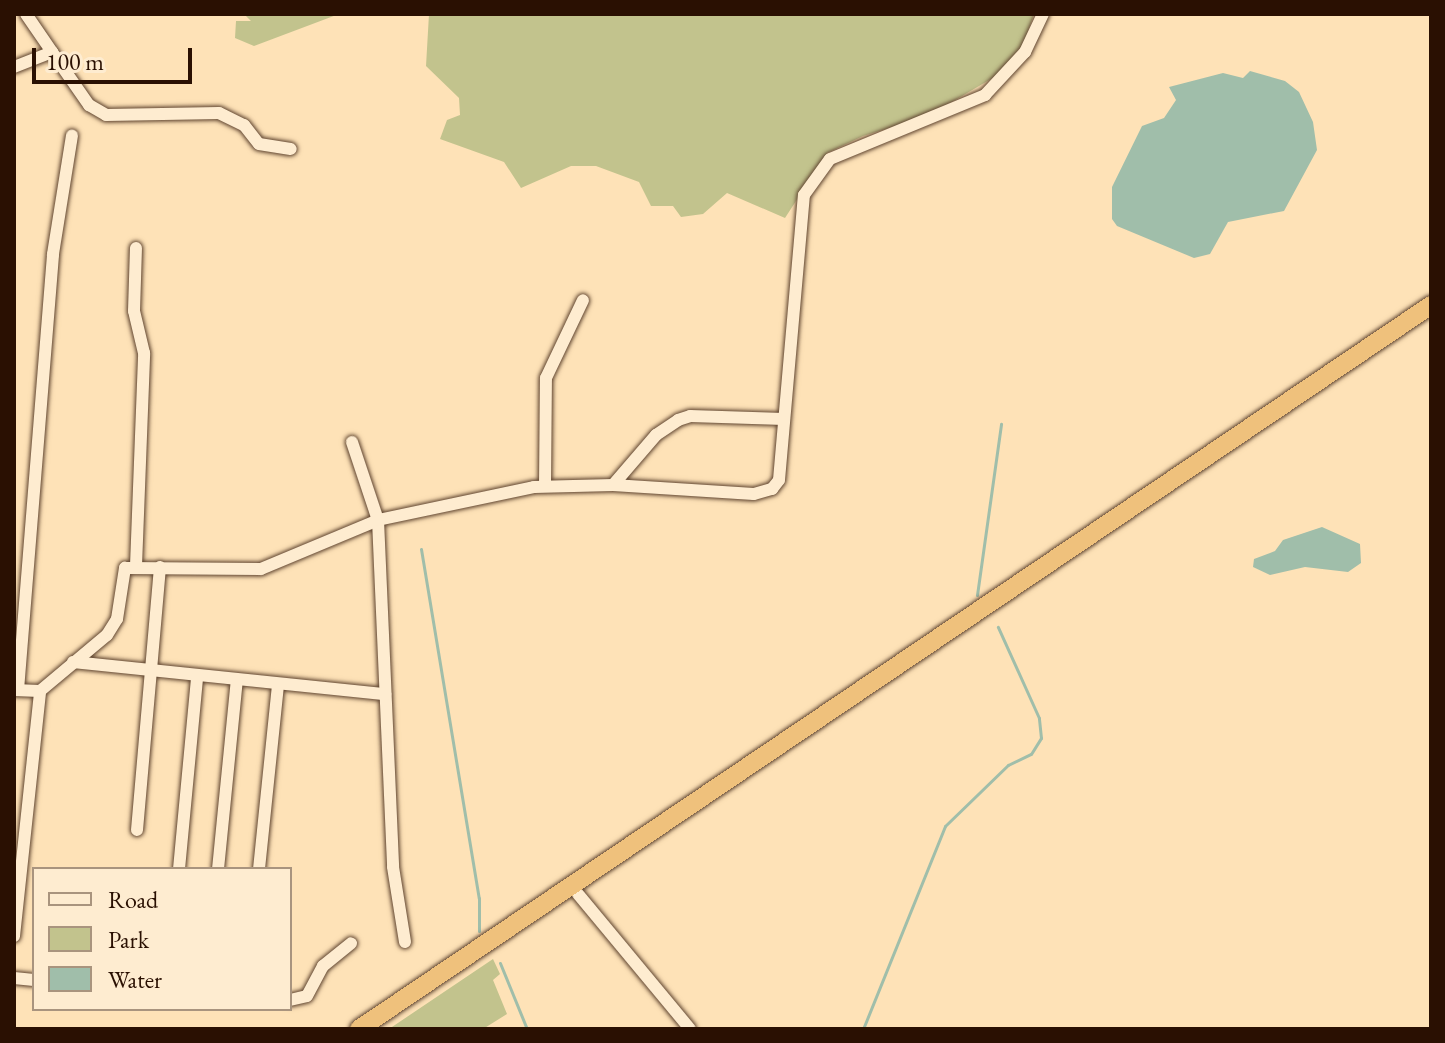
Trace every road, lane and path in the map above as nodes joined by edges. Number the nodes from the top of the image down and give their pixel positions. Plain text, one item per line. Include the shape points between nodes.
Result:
1 (26, 14) edge
2 (1043, 14) edge
3 (52, 52) junction
4 (14, 67) edge
5 (72, 136) dead end
6 (291, 149) dead end
7 (136, 248) dead end
8 (583, 300) dead end
9 (1431, 305) edge
10 (1431, 318) edge
11 (784, 419) junction
12 (352, 442) dead end
13 (613, 485) junction
14 (545, 486) junction
15 (378, 520) junction
16 (136, 566) junction
17 (160, 567) junction
18 (73, 662) junction
19 (152, 672) junction
20 (197, 677) junction
21 (237, 680) junction
22 (278, 685) junction
23 (16, 690) edge
24 (40, 691) junction
25 (385, 694) junction
26 (137, 830) dead end
27 (179, 867) edge
28 (218, 867) edge
29 (259, 867) edge
30 (578, 894) junction
31 (14, 936) edge
32 (405, 942) dead end
33 (351, 943) dead end
34 (292, 1000) edge
35 (359, 1029) edge
36 (379, 1029) edge
37 (690, 1029) edge

1 - 3 street
2 - 11 street via 1025,52 985,95 830,159 804,195
3 - 4 street
3 - 6 street via 89,105 106,115 219,113 244,125 259,144
5 - 23 street via 53,254
7 - 16 street via 134,311 144,353
8 - 14 street via 546,378
9 - 35 highway
10 - 30 highway
11 - 13 street via 678,420 656,435
11 - 13 street via 779,480 772,489 754,494
12 - 15 street
13 - 14 street
14 - 15 street
15 - 17 street via 261,569
15 - 25 street
16 - 17 street
16 - 18 street via 125,568 117,619 107,635
17 - 19 street
18 - 19 street
18 - 24 street
19 - 20 street
19 - 26 street
20 - 21 street
20 - 27 street
21 - 22 street
21 - 28 street
22 - 25 street
22 - 29 street
23 - 24 street
24 - 31 street
25 - 32 street via 393,867
30 - 36 highway
30 - 37 street
33 - 34 street via 323,966 307,996

